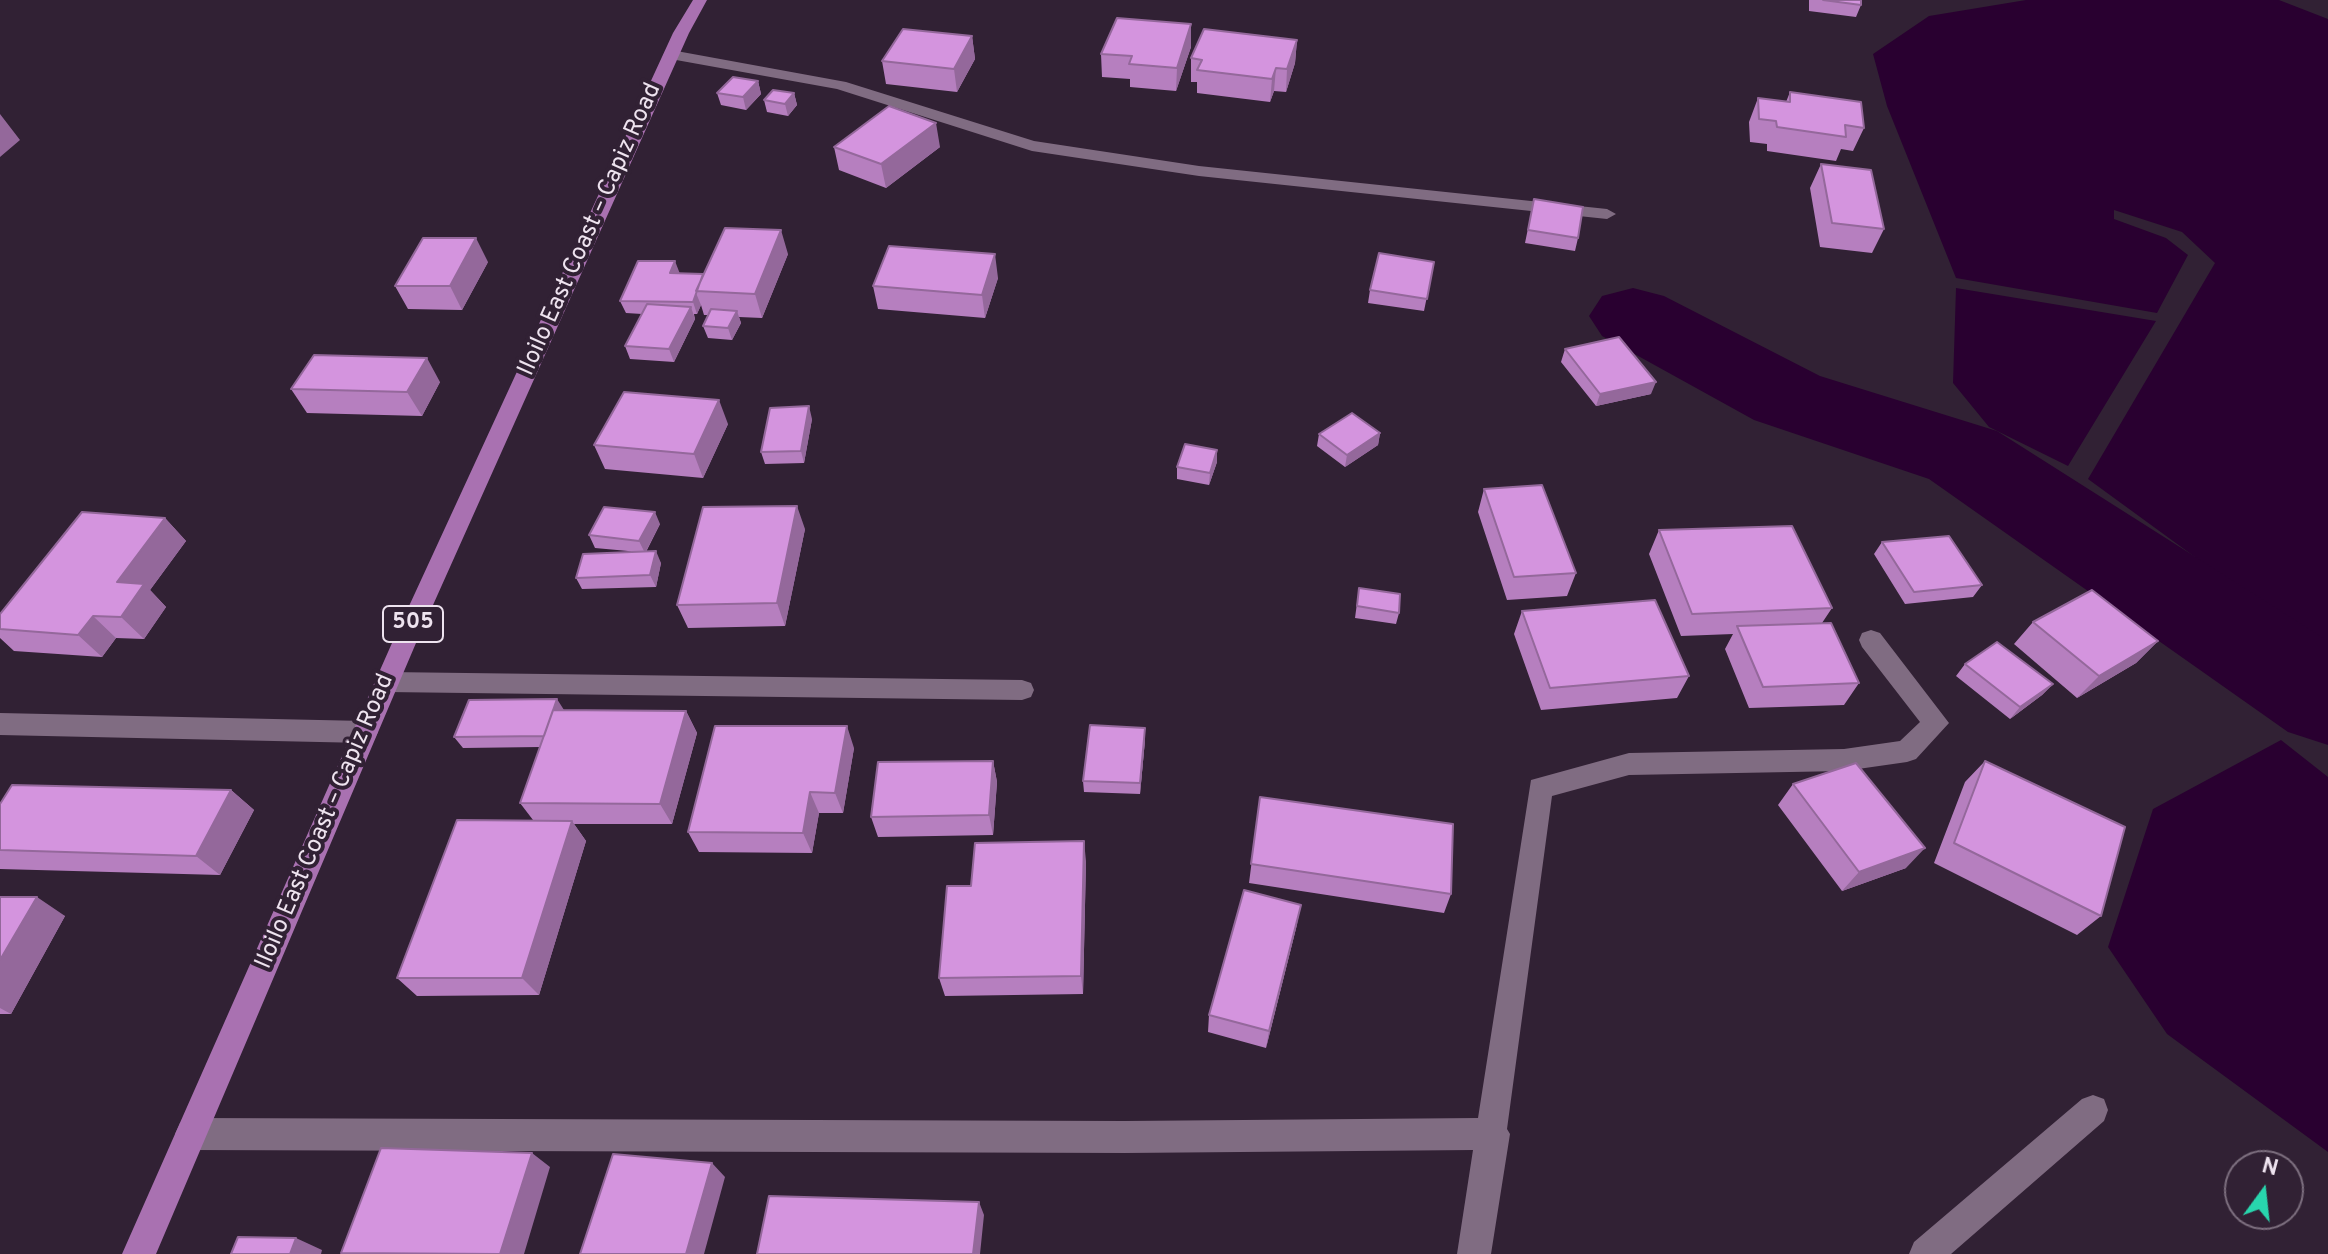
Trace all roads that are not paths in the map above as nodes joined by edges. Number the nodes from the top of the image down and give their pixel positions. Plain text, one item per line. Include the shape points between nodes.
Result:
1 (700, 0) edge
2 (671, 55) junction
3 (1607, 214) dead end
4 (1871, 640) dead end
5 (387, 682) junction
6 (1022, 690) dead end
7 (0, 724) edge
8 (365, 732) junction
9 (2093, 1110) dead end
10 (191, 1134) junction
11 (1494, 1134) junction
12 (139, 1254) edge
13 (1474, 1254) edge
14 (1926, 1254) edge

1 - 2 main road, Iloilo East Coast – Capiz Road / 505
2 - 3 street via 840,85 1032,146 1199,171
2 - 5 main road, Iloilo East Coast – Capiz Road / 505
4 - 11 street via 1936,723 1907,751 1844,760 1629,764 1540,788
5 - 6 street
5 - 8 main road, Iloilo East Coast – Capiz Road / 505
7 - 8 street
8 - 10 main road, Iloilo East Coast – Capiz Road / 505
9 - 14 street
10 - 11 street
10 - 12 main road, Iloilo East Coast – Capiz Road / 505
11 - 13 street

